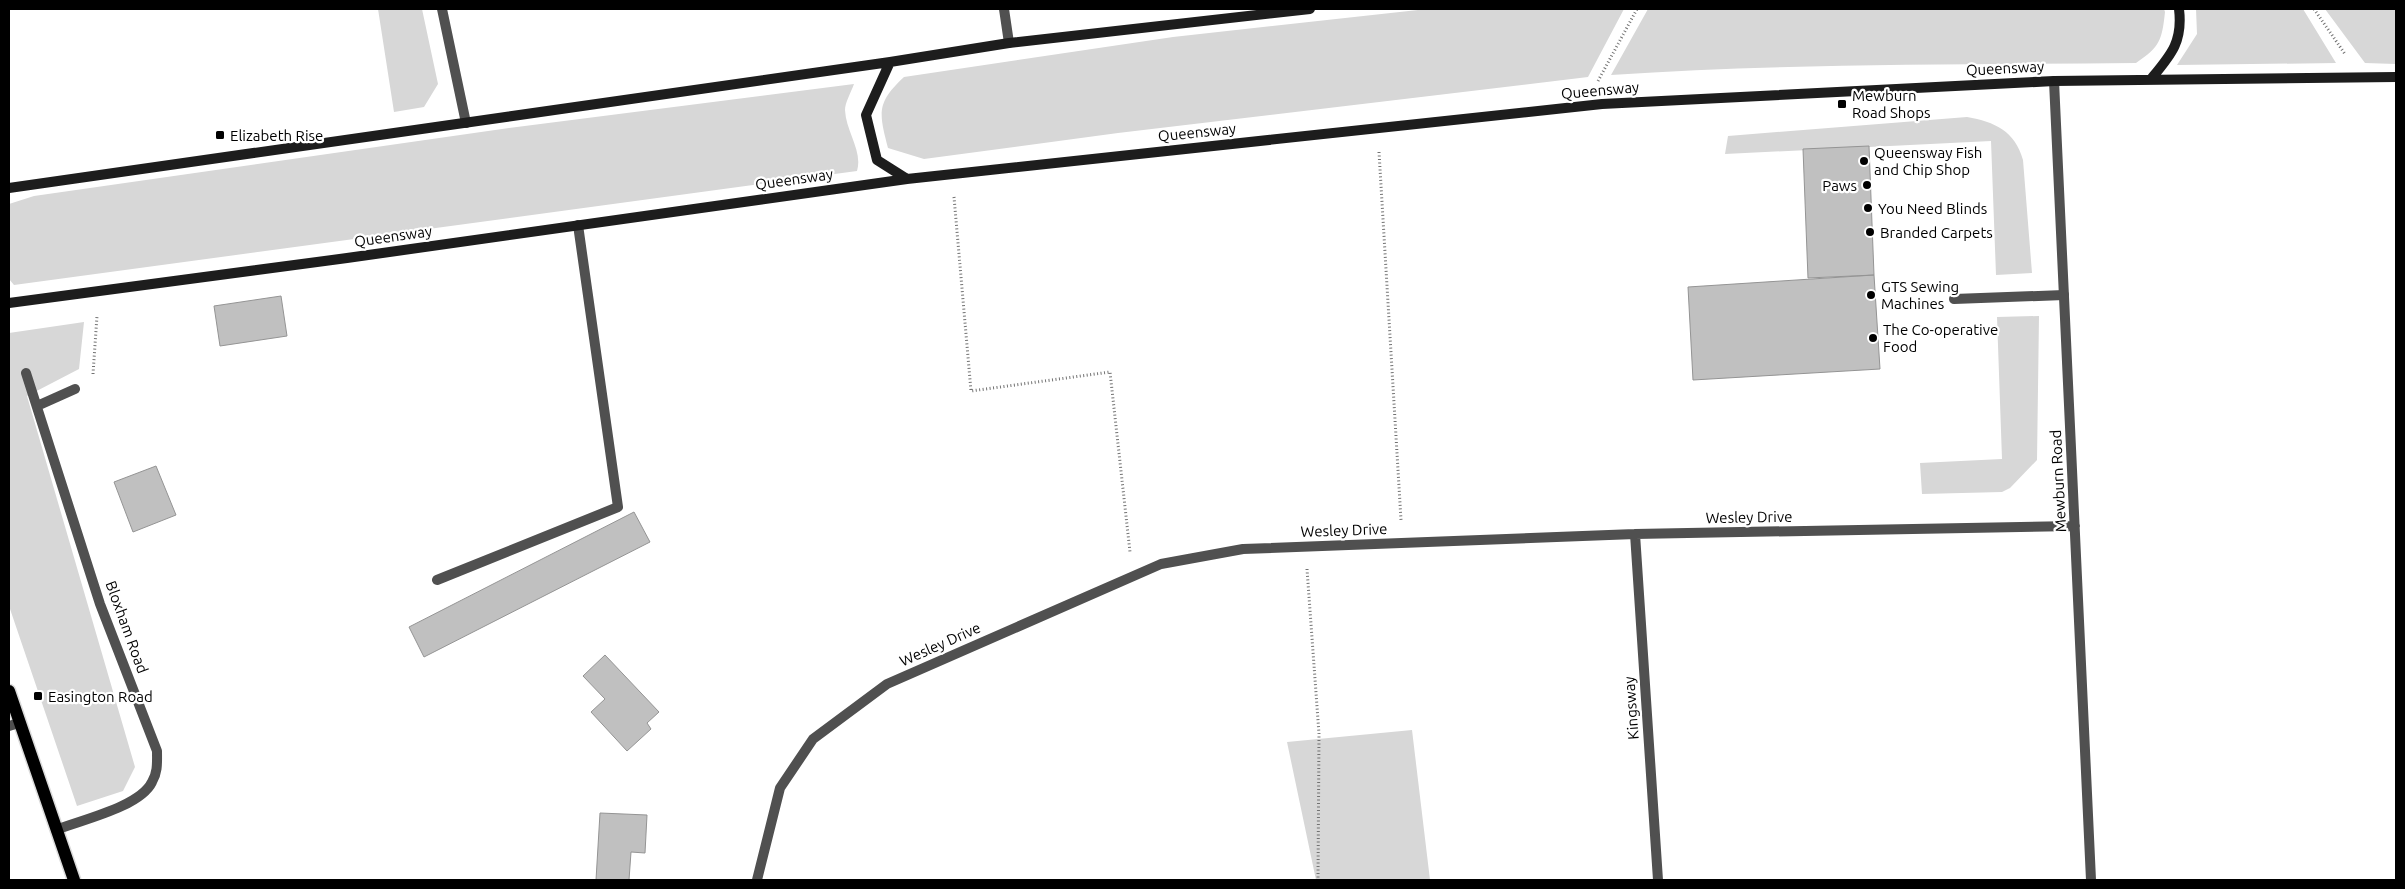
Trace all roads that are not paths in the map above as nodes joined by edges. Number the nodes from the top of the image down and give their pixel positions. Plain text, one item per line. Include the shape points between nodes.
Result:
1 (442, 9) edge
2 (1004, 9) edge
3 (1310, 9) edge
4 (2179, 9) edge
5 (1009, 43) junction
6 (890, 62) junction
7 (2396, 77) edge
8 (2151, 79) junction
9 (2054, 81) junction
10 (466, 123) junction
11 (907, 178) junction
12 (9, 188) edge
13 (578, 226) junction
14 (2064, 295) junction
15 (1954, 299) dead end
16 (10, 302) edge
17 (26, 373) dead end
18 (76, 389) road end
19 (36, 406) junction
20 (2075, 526) junction
21 (1635, 534) junction
22 (437, 580) dead end
23 (9, 691) edge
24 (14, 725) edge
25 (56, 830) junction
26 (74, 880) edge
27 (756, 880) edge
28 (1658, 880) edge
29 (2091, 880) edge

1 - 10 street
2 - 5 street
3 - 5 street
4 - 8 street via 2181,25 2175,50
5 - 6 street
6 - 10 street
6 - 11 street via 866,115 878,160
7 - 8 street, Queensway
8 - 9 street, Queensway
9 - 11 street, Queensway via 1584,106
9 - 14 street, Mewburn Road
10 - 12 street
11 - 13 street, Queensway
13 - 16 street, Queensway
13 - 22 street via 618,507
14 - 15 street
14 - 20 street, Mewburn Road
17 - 19 street, Bloxham Road
18 - 19 street
19 - 25 street, Bloxham Road via 100,604 157,751 158,767 152,784 135,800
20 - 21 street, Wesley Drive
20 - 29 street, Mewburn Road
21 - 27 street, Wesley Drive via 1243,549 1161,564 887,684 813,739 780,788
21 - 28 street, Kingsway
23 - 24 main road
24 - 25 main road
25 - 26 main road

